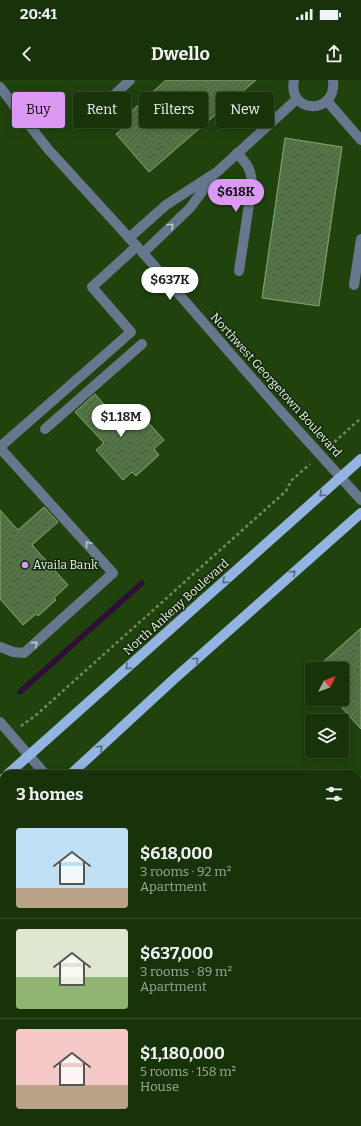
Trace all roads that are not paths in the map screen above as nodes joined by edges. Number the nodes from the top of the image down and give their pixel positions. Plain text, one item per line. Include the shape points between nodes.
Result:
1 (130, 80) edge
2 (294, 80) edge
3 (333, 80) edge
4 (0, 87) edge
5 (117, 92) edge
6 (297, 98) junction
7 (327, 101) junction
8 (361, 140) edge
9 (237, 153) junction
10 (216, 172) junction
11 (129, 238) junction
12 (361, 239) edge
13 (140, 250) junction
14 (239, 271) dead end
15 (354, 285) dead end
16 (142, 344) dead end
17 (45, 429) dead end
18 (0, 447) edge
19 (361, 459) edge
20 (341, 477) junction
21 (361, 500) edge
22 (361, 513) edge
23 (0, 647) edge
24 (0, 722) edge
25 (29, 755) junction
26 (12, 770) edge
27 (42, 770) edge
28 (75, 770) edge

1 - 5 street
2 - 6 street via 294,93
3 - 7 street via 332,94
4 - 11 street, Northwest Georgetown Boulevard via 48,149
6 - 7 street via 308,106 317,106
6 - 9 street
7 - 8 street
9 - 10 street
9 - 14 street via 251,172 252,184
10 - 11 street via 166,205
13 -> 10 street via 190,208
11 - 13 street, Northwest Georgetown Boulevard
12 - 15 street
13 - 18 street via 92,287 131,332
13 - 20 street, Northwest Georgetown Boulevard
16 - 17 street
23 -> 18 street via 24,653 113,573
19 - 20 main road, North Ankeny Boulevard
20 - 21 street, Northwest Georgetown Boulevard
20 -> 25 main road, North Ankeny Boulevard
28 -> 22 main road
24 - 25 street
25 - 26 main road, North Ankeny Boulevard
25 - 27 street

